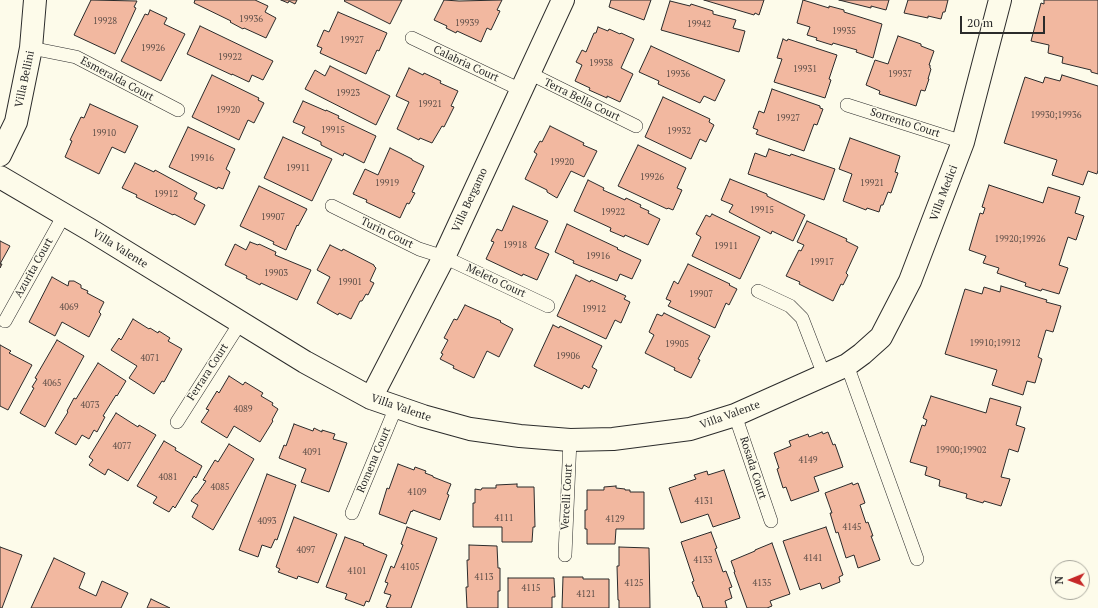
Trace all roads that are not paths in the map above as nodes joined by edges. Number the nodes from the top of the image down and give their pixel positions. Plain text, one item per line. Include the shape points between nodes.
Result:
1 (35, 0) edge
2 (563, 0) edge
3 (1000, 0) edge
4 (412, 38) dead end
5 (31, 48) junction
6 (525, 82) junction
7 (847, 105) dead end
8 (178, 110) dead end
9 (636, 126) dead end
10 (963, 142) junction
11 (0, 155) edge
12 (0, 177) edge
13 (332, 206) dead end
14 (64, 215) junction
15 (444, 257) junction
16 (758, 291) dead end
17 (548, 306) dead end
18 (5, 321) dead end
19 (240, 322) junction
20 (847, 365) junction
21 (824, 375) junction
22 (371, 398) junction
23 (396, 407) junction
24 (735, 415) junction
25 (177, 422) dead end
26 (570, 440) junction
27 (352, 513) dead end
28 (771, 522) dead end
29 (565, 555) dead end
30 (917, 559) dead end

1 - 5 street, Villa Bellini
2 - 6 street, Villa Bergamo
3 - 10 street, Villa Medici
4 - 6 lane, Calabria Court
5 - 8 lane, Esmeralda Court via 76,57
5 - 11 street, Villa Bellini via 16,122
6 - 9 lane, Terra Bella Court
6 - 15 street, Villa Bergamo
7 - 10 lane, Sorrento Court
10 - 20 street, Villa Medici via 910,281 881,336
12 - 14 street, Villa Valente
13 - 15 lane, Turin Court via 419,249
14 - 18 lane, Azurita Court
14 - 19 street, Villa Valente
15 - 17 lane, Meleto Court
15 - 22 street, Villa Bergamo
16 - 21 lane via 790,306 802,318
19 - 22 street, Villa Valente via 304,362
19 - 25 lane, Ferrara Court
20 - 21 street, Villa Valente
20 - 30 lane
21 - 24 street, Villa Valente
22 - 23 street, Villa Valente
23 - 26 street, Villa Valente via 470,429
23 - 27 lane, Romena Court
24 - 26 street, Villa Valente via 690,429 613,439
24 - 28 lane, Rosada Court
26 - 29 lane, Vercelli Court

